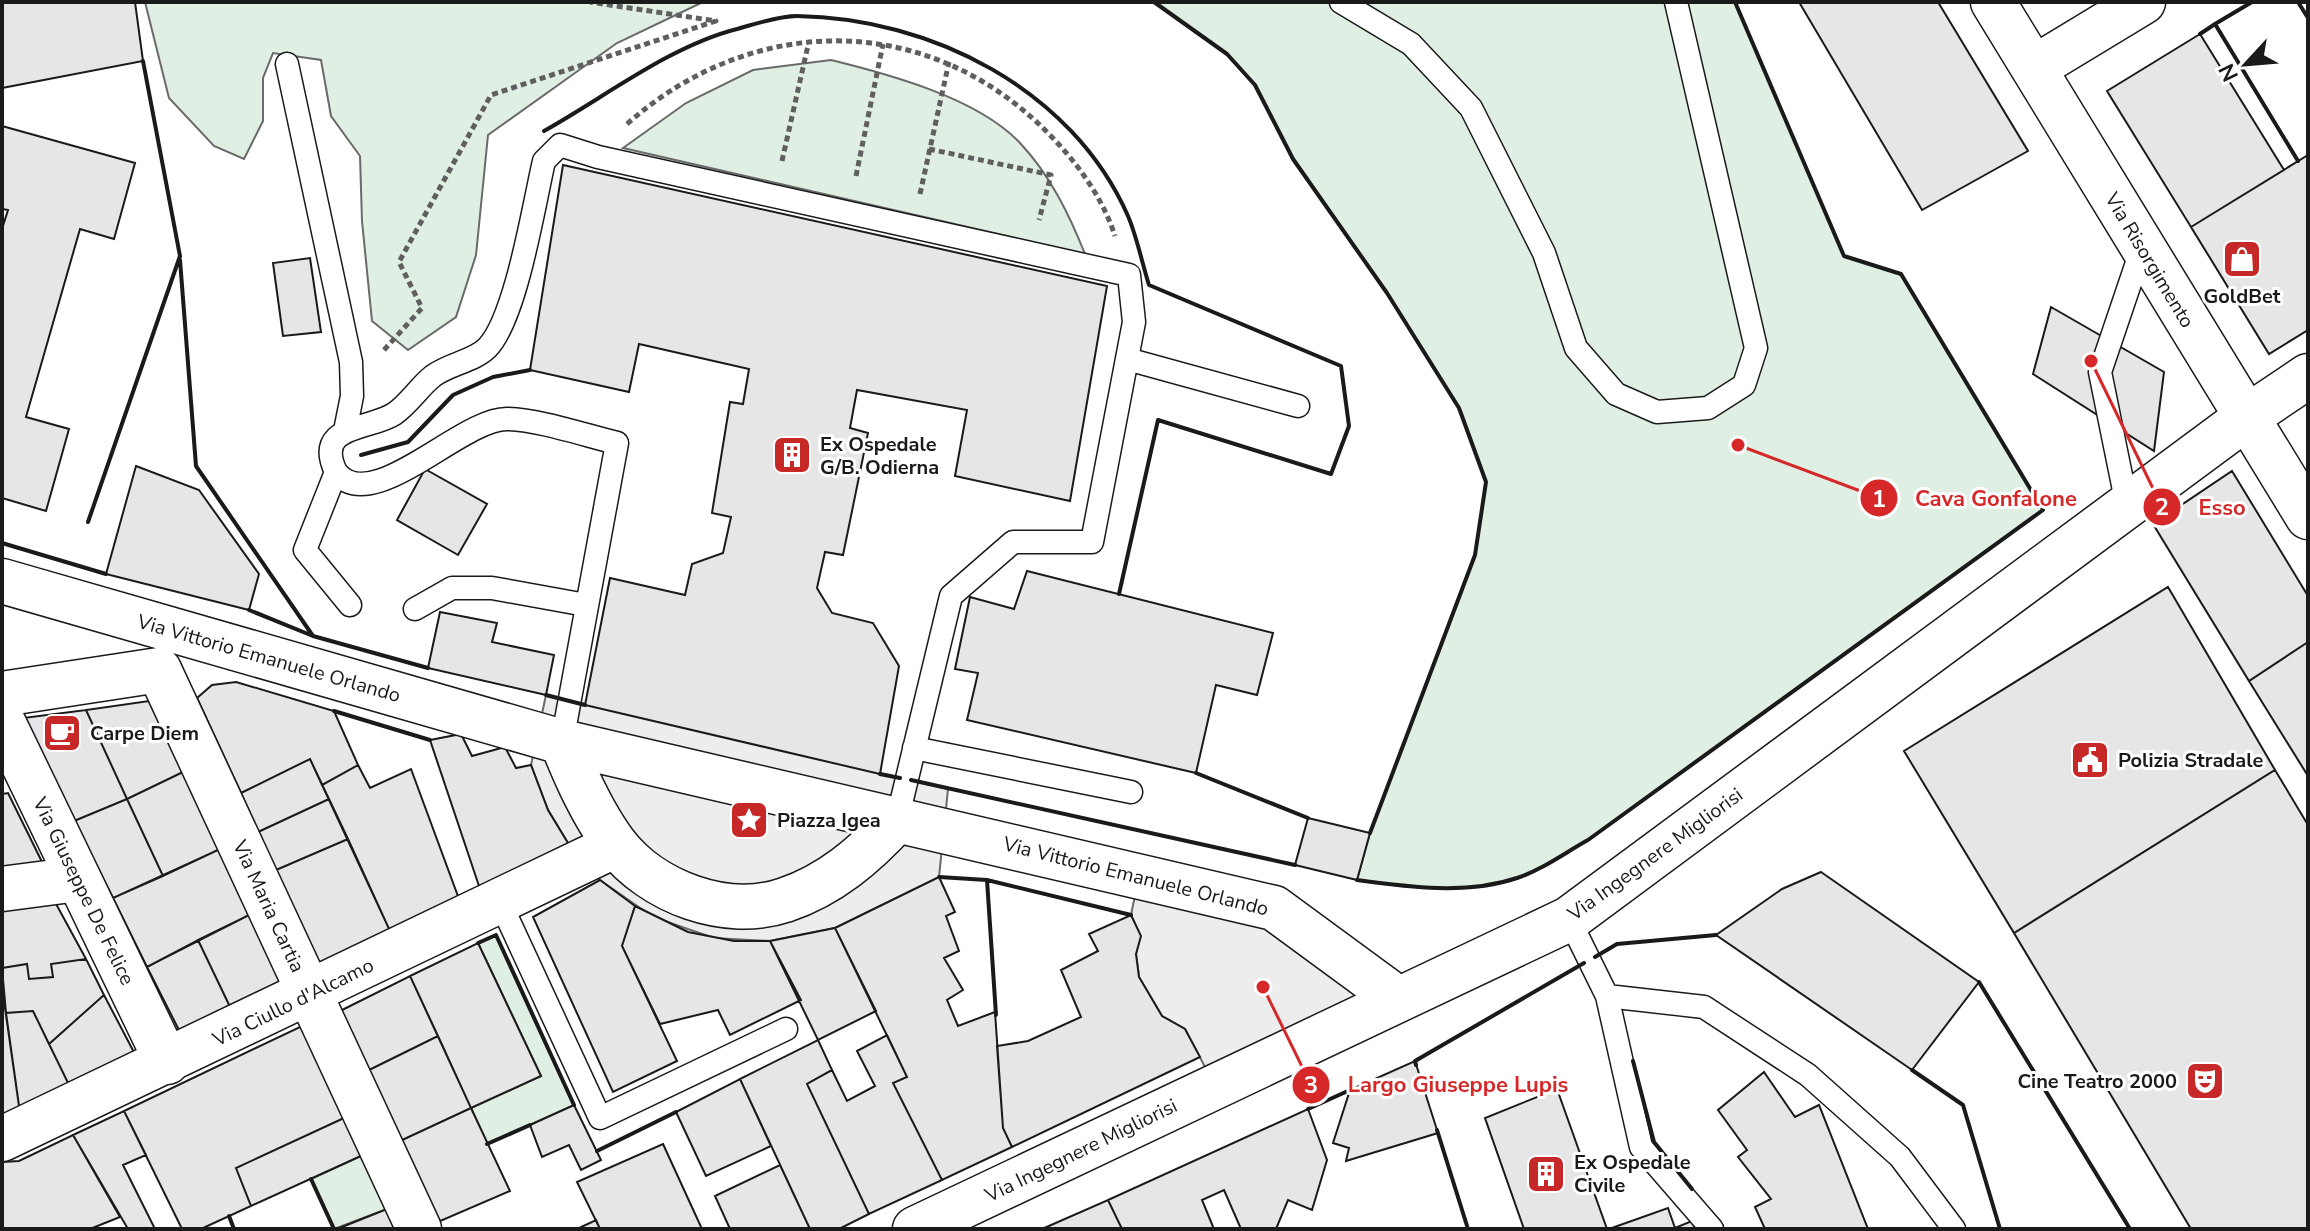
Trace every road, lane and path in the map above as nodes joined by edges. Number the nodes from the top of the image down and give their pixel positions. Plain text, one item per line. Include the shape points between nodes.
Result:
1 (1341, 2) edge
2 (1676, 2) edge
3 (1993, 2) edge
4 (2143, 2) edge
5 (809, 41) junction
6 (883, 44) junction
7 (949, 62) junction
8 (287, 64) dead end
9 (2034, 68) junction
10 (929, 149) junction
11 (598, 157) junction
12 (775, 195) junction
13 (849, 213) junction
14 (913, 228) junction
15 (2142, 246) junction
16 (1031, 255) junction
17 (1129, 275) junction
18 (1127, 359) junction
19 (2308, 376) edge
20 (1298, 406) dead end
21 (2247, 417) junction
22 (345, 431) junction
23 (336, 472) junction
24 (2127, 505) junction
25 (2308, 517) edge
26 (2, 581) edge
27 (350, 605) dead end
28 (586, 605) junction
29 (415, 609) dead end
30 (165, 650) junction
31 (2, 694) edge
32 (2, 720) edge
33 (549, 738) junction
34 (914, 748) junction
35 (1131, 792) dead end
36 (897, 820) junction
37 (599, 854) junction
38 (78, 879) junction
39 (2, 889) edge
40 (500, 902) junction
41 (1569, 919) junction
42 (310, 994) junction
43 (1607, 996) junction
44 (1398, 999) junction
45 (786, 1029) dead end
46 (167, 1062) junction
47 (2, 1139) edge
48 (419, 1229) edge
49 (915, 1229) edge
50 (1712, 1229) edge
51 (1954, 1229) edge

1 - 2 lane via 1411,44 1471,108 1544,253 1576,348 1616,394 1657,412 1708,408 1744,385 1756,348
3 - 9 street, Via Risorgimento
4 - 9 street
5 - 6 path
5 - 11 path via 736,57 678,85 626,125
5 - 12 path
6 - 7 path
6 - 13 path
7 - 10 path
7 - 17 path via 1014,99 1074,160 1110,219
8 - 22 lane via 351,362
9 - 15 street, Via Risorgimento
10 - 14 path
10 - 16 path via 1051,175
11 - 12 lane
11 - 22 lane via 560,145 544,161 508,309 487,348 433,376 393,415
12 - 13 lane
13 - 14 lane
14 - 16 lane
15 - 21 street, Via Risorgimento
15 - 24 lane via 2100,372
16 - 17 lane
17 - 18 lane via 1134,322
18 - 20 lane
18 - 34 lane via 1092,542 1013,542 951,596
19 - 21 street, Via Ingegnere Migliorisi
21 - 24 street, Via Ingegnere Migliorisi
21 - 25 street, Via Risorgimento
22 - 23 lane via 332,454
23 - 27 lane via 305,550
23 - 28 lane via 348,482 366,485 427,458 473,427 506,418 617,443
24 - 41 street, Via Ingegnere Migliorisi
26 - 30 street, Via Vittorio Emanuele Orlando
28 - 29 lane via 492,588 452,588
28 - 33 lane
30 - 31 street
30 - 33 street, Via Vittorio Emanuele Orlando
30 - 42 street, Via Maria Cartia
32 - 38 street, Via Giuseppe De Felice
33 - 36 street, Via Vittorio Emanuele Orlando
33 - 37 street via 577,780
34 - 35 lane
34 - 36 lane
36 - 37 street via 866,854 827,881 783,901 737,906 697,899
36 - 44 street, Via Vittorio Emanuele Orlando via 1274,908
37 - 40 street, Via Ciullo d'Alcamo
38 - 39 street
38 - 46 street, Via Giuseppe De Felice
40 - 42 street, Via Ciullo d'Alcamo
40 - 45 lane via 600,1118
41 - 43 lane
41 - 44 street, Via Ingegnere Migliorisi
42 - 46 street, Via Ciullo d'Alcamo
42 - 48 street, Via Maria Cartia
43 - 50 lane via 1641,1147
43 - 51 lane via 1704,1007 1808,1075 1900,1157
44 - 49 street, Via Ingegnere Migliorisi
46 - 47 street, Via Ciullo d'Alcamo

